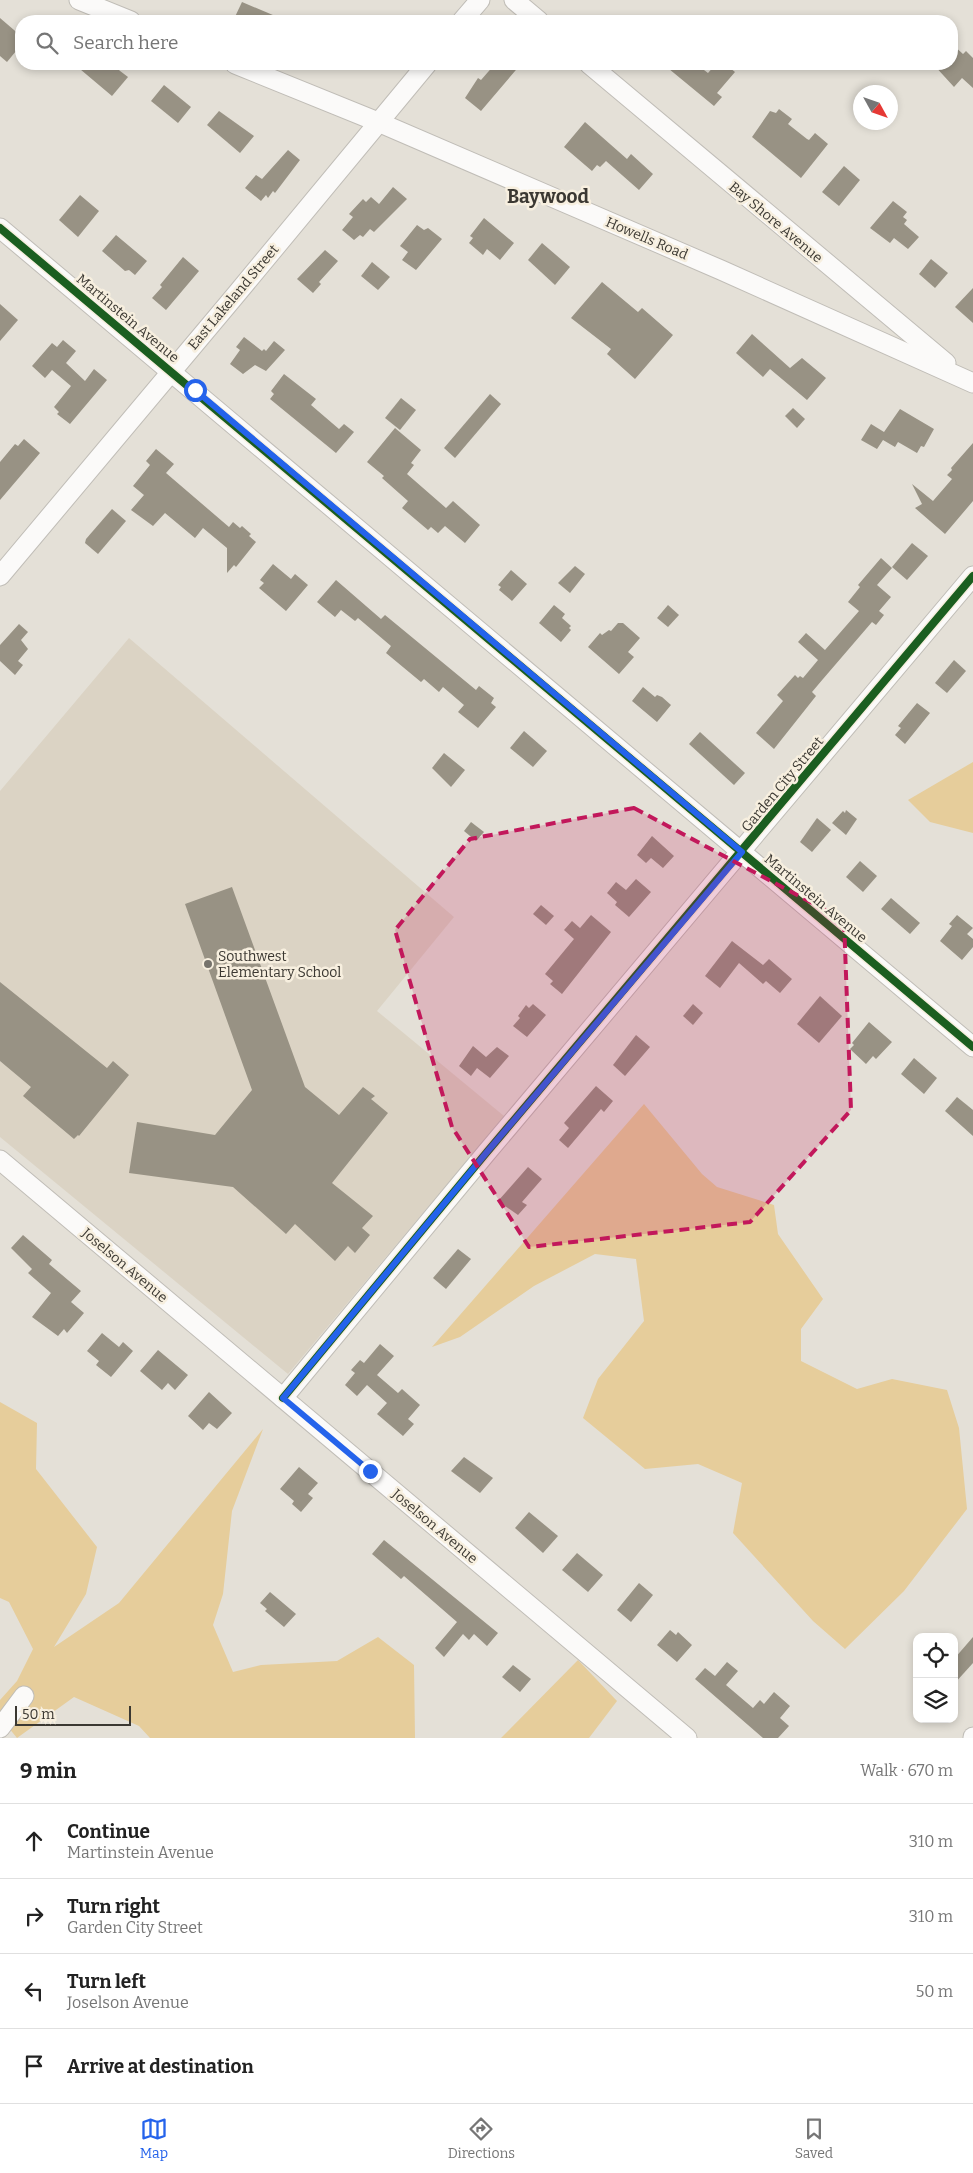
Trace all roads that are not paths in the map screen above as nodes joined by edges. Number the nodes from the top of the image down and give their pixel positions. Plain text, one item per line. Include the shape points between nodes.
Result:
1 (79, 0) edge
2 (480, 0) edge
3 (514, 0) edge
4 (116, 15) edge
5 (467, 15) edge
6 (532, 15) edge
7 (250, 70) edge
8 (421, 70) edge
9 (596, 70) edge
10 (378, 122) junction
11 (0, 228) edge
12 (172, 371) junction
13 (969, 380) edge
14 (0, 576) edge
15 (973, 576) edge
16 (742, 852) junction
17 (973, 1047) edge
18 (0, 1160) edge
19 (283, 1398) junction
20 (24, 1696) dead end
21 (0, 1728) edge
22 (687, 1738) edge

1 - 4 street
2 - 5 street
3 - 6 street
7 - 10 street, Howells Road
8 - 10 street, East Lakeland Street
9 - 13 street, Bay Shore Avenue
10 - 12 street, East Lakeland Street
10 - 13 street, Howells Road
11 - 12 street, Martinstein Avenue
12 - 14 street, East Lakeland Street
12 - 16 street, Martinstein Avenue
15 - 16 street, Garden City Street
16 - 17 street, Martinstein Avenue
16 - 19 street, Garden City Street
18 - 19 street, Joselson Avenue
19 - 22 street, Joselson Avenue
20 - 21 street

